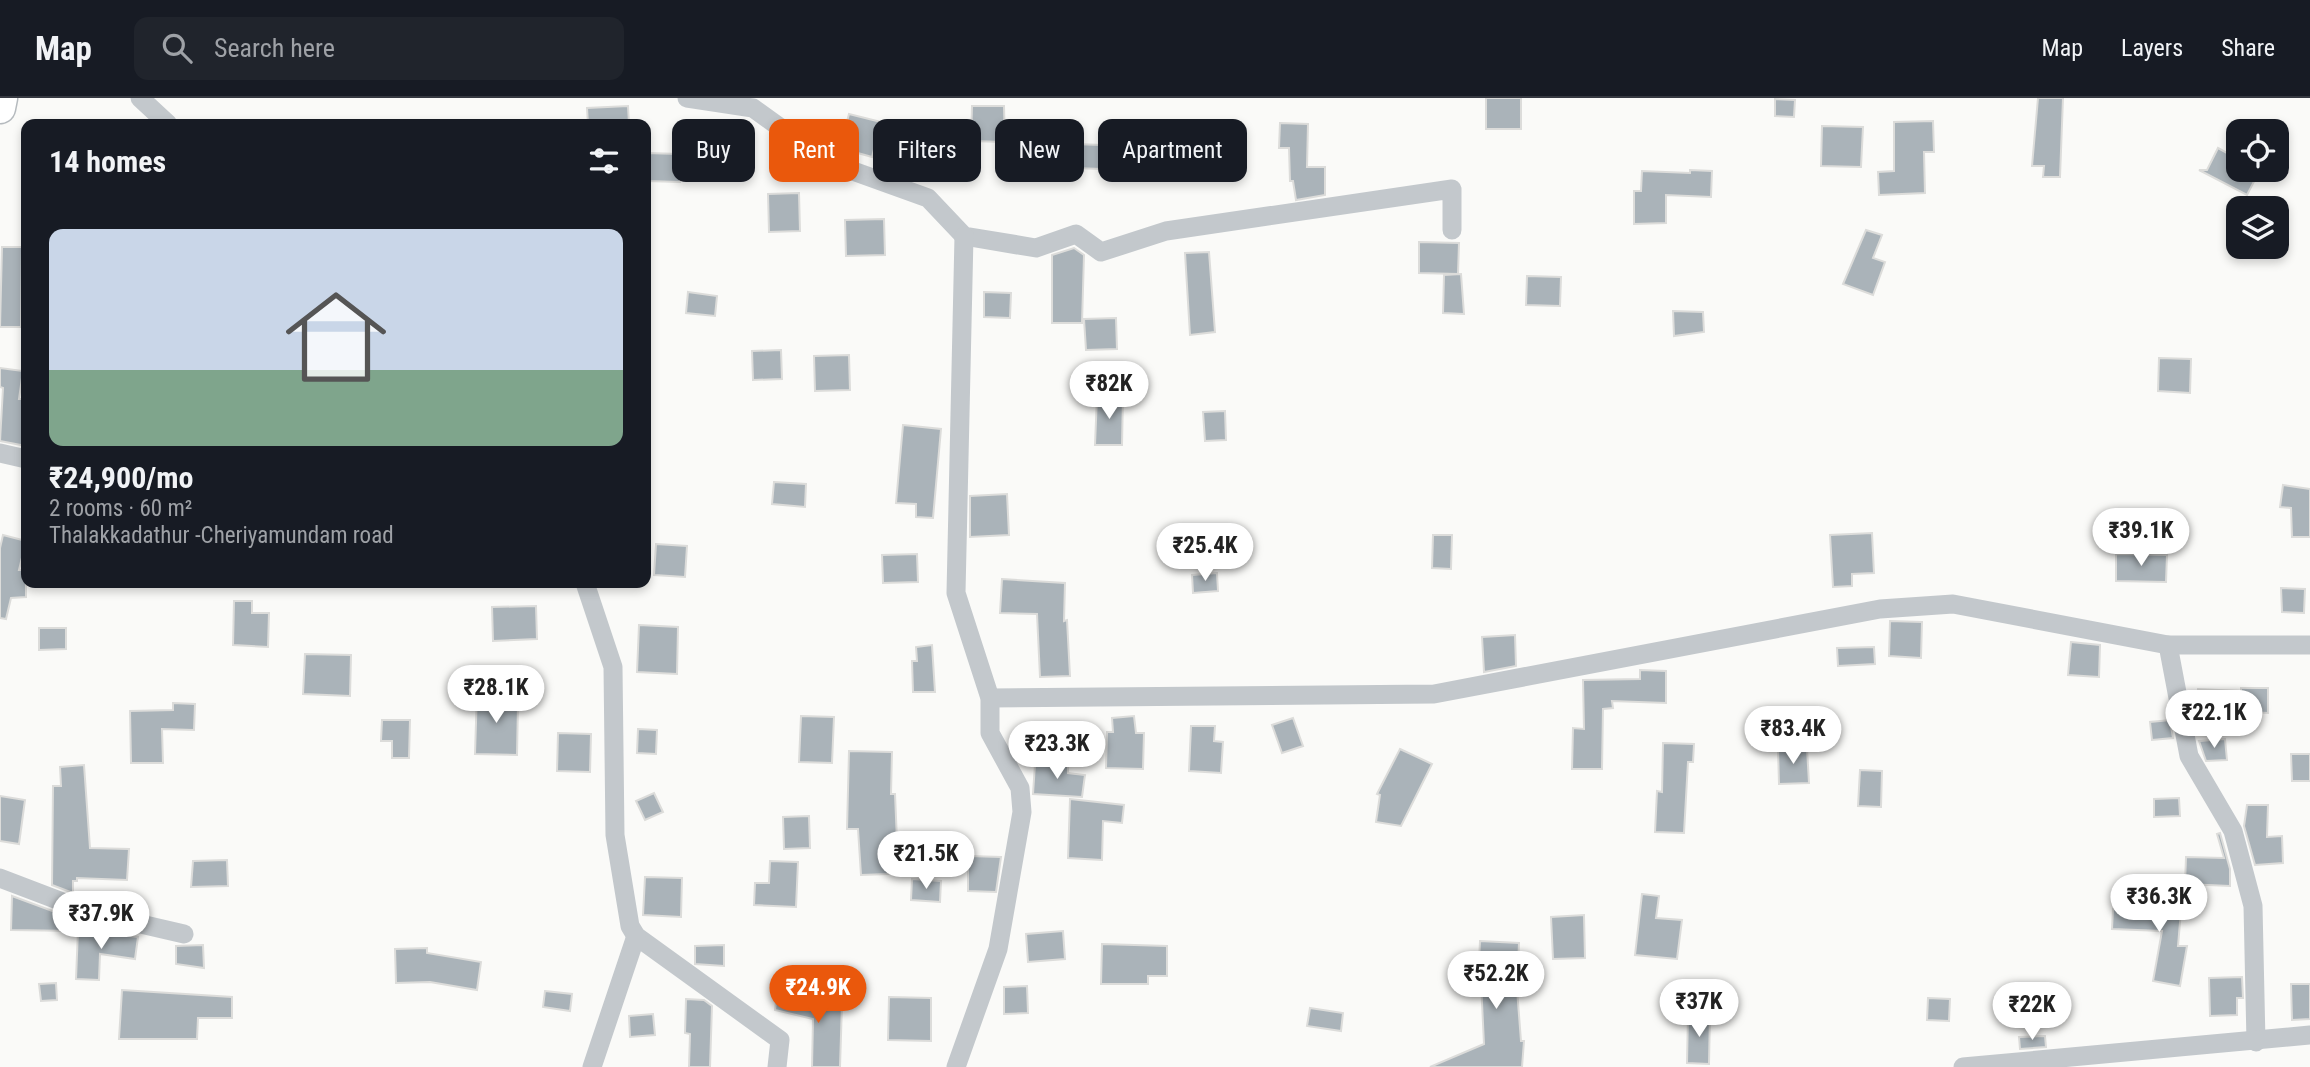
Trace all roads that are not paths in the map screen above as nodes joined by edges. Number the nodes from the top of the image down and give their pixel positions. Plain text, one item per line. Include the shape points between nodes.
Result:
1 (2, 98) edge
2 (140, 98) edge
3 (687, 98) edge
4 (0, 108) edge
5 (163, 119) edge
6 (1452, 230) dead end
7 (964, 236) junction
8 (0, 453) edge
9 (21, 458) edge
10 (587, 588) edge
11 (2168, 645) junction
12 (2310, 645) edge
13 (990, 698) junction
14 (0, 878) edge
15 (184, 934) dead end
16 (636, 936) junction
17 (2310, 1035) edge
18 (2256, 1042) junction
19 (592, 1067) edge
20 (777, 1067) edge
21 (956, 1067) edge
22 (1963, 1067) edge

1 - 4 main road
2 - 5 street
3 - 7 street via 752,108 828,162 928,198
6 - 7 street via 1452,190 1166,231 1101,252 1076,234 1036,248
7 - 13 street via 956,593
8 - 9 street
10 - 16 street via 613,667 615,835 630,926
11 - 12 street
11 - 13 street via 1953,604 1880,610 1434,694
11 - 18 street via 2189,756 2232,831 2253,906
13 - 21 street via 990,733 1020,788 1022,812 998,949
14 - 15 street via 89,912
16 - 19 street
16 - 20 street via 780,1040
17 - 18 street
18 - 22 street

